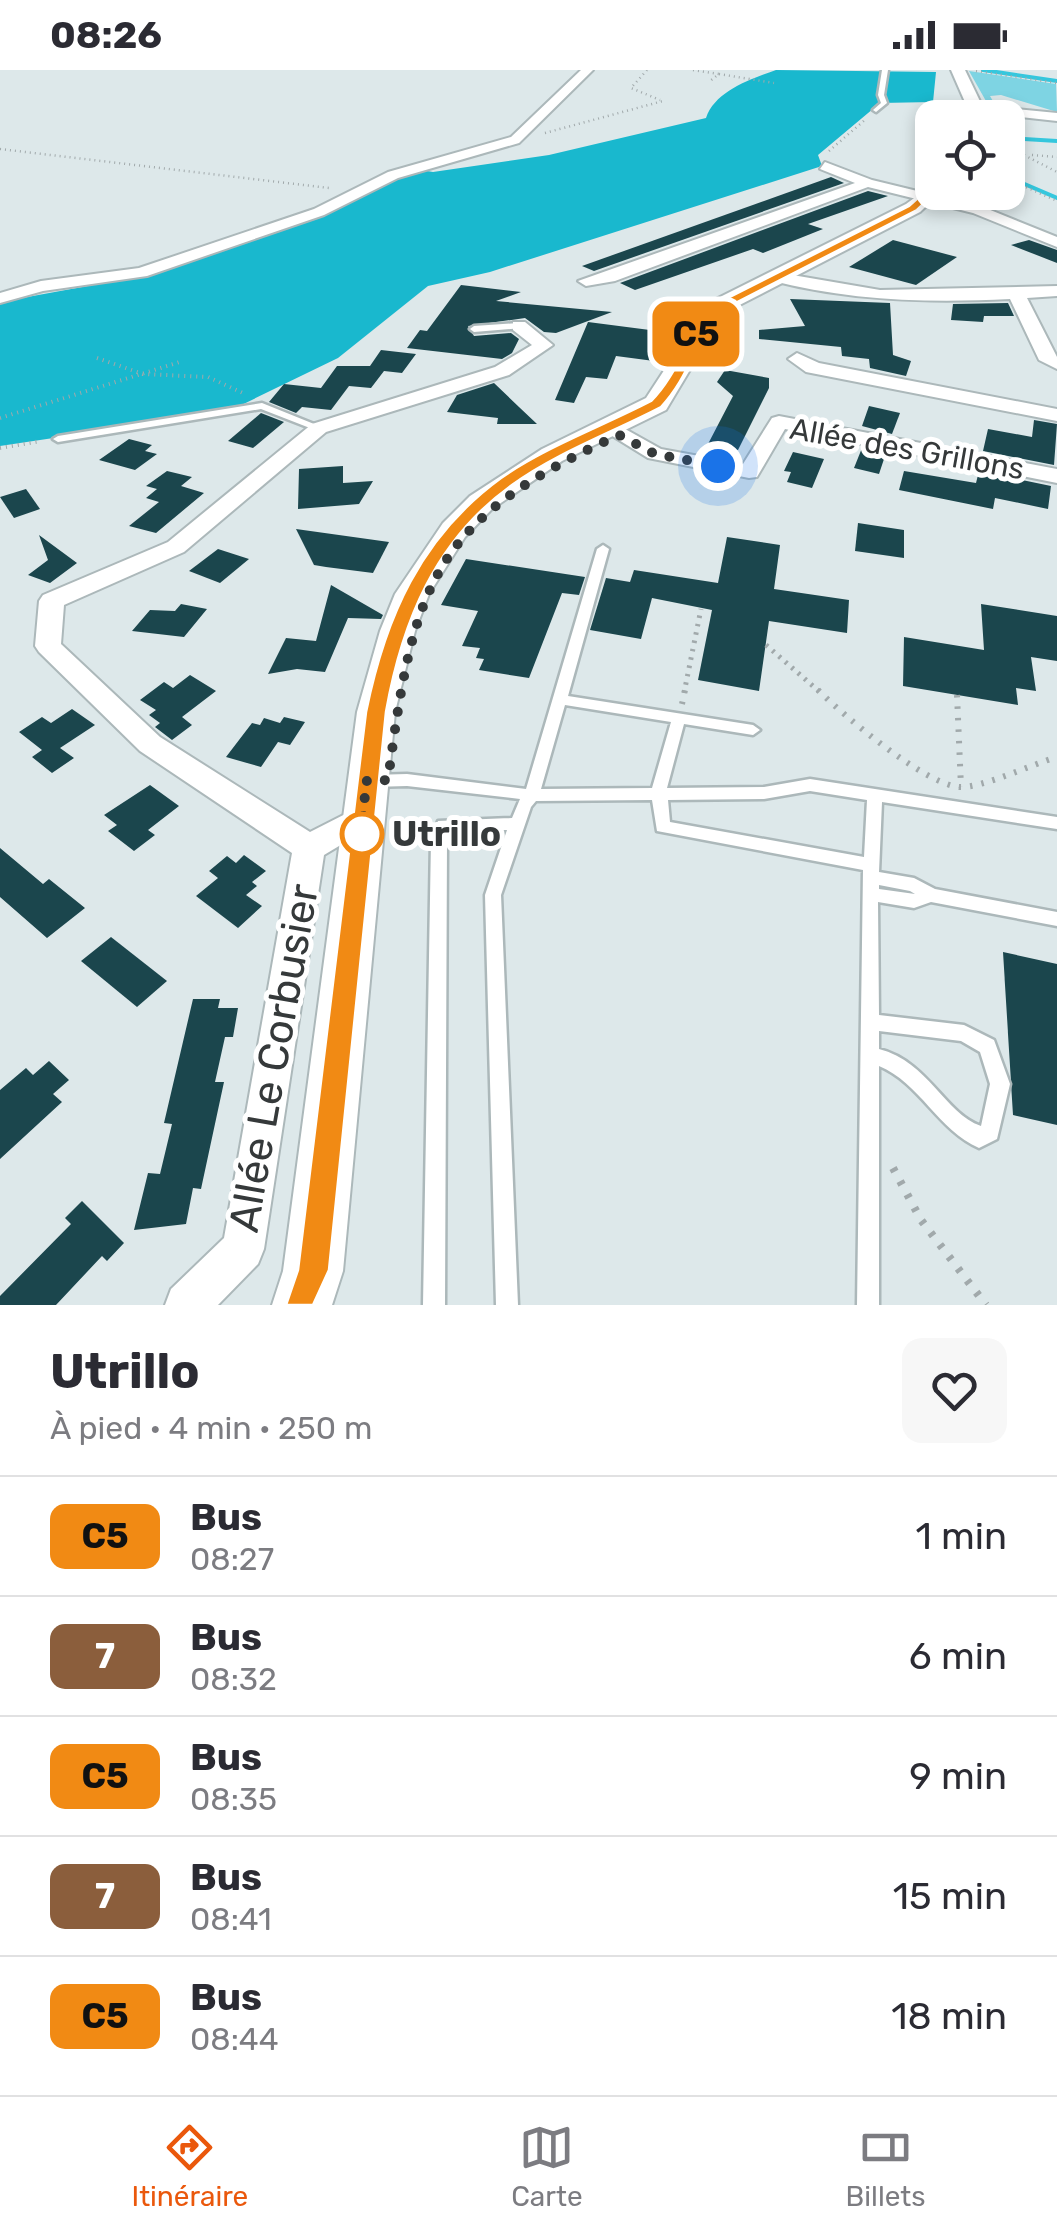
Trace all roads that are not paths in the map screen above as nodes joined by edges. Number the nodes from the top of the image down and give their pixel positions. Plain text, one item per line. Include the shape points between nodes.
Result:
1 (588, 70) edge
2 (885, 70) edge
3 (958, 70) edge
4 (972, 100) edge
5 (876, 110) road end
6 (1025, 114) edge
7 (1057, 118) edge
8 (825, 166) road end
9 (867, 183) junction
10 (915, 192) edge
11 (915, 202) edge
12 (978, 210) edge
13 (1057, 242) edge
14 (784, 273) junction
15 (586, 281) dead end
16 (1057, 291) edge
17 (1016, 293) junction
18 (0, 298) edge
19 (519, 326) joint
20 (474, 329) dead end
21 (796, 360) dead end
22 (1057, 363) edge
23 (1057, 414) edge
24 (319, 428) junction
25 (611, 429) junction
26 (58, 438) road end
27 (1057, 476) edge
28 (602, 549) dead end
29 (558, 699) junction
30 (680, 718) junction
31 (753, 730) dead end
32 (659, 791) junction
33 (532, 795) junction
34 (875, 795) junction
35 (365, 799) junction
36 (1057, 823) edge
37 (517, 824) junction
38 (309, 848) junction
39 (870, 879) junction
40 (1057, 919) edge
41 (869, 1022) junction
42 (869, 1056) junction
43 (311, 1294) edge
44 (187, 1305) edge
45 (434, 1305) edge
46 (507, 1305) edge
47 (868, 1305) edge

1 - 18 street via 522,138 393,175 319,212 141,273
2 - 5 lane via 884,103
3 - 4 main road
6 - 7 street
8 - 9 street
9 - 10 street
9 - 15 street
11 - 14 main road
12 - 13 street
14 - 17 street via 837,290
14 - 25 main road via 716,308 696,332 673,386 656,404
16 - 17 street
17 - 22 street via 1048,360
19 - 20 lane
19 - 24 street via 544,345 502,370
21 - 23 street
24 - 26 lane via 262,406
24 - 38 street via 176,547 52,602 48,646 150,744
25 - 27 street, Allée des Grillons via 655,454 749,472 779,422
25 - 35 main road via 508,480 426,564 388,652
28 - 29 lane
29 - 30 lane
29 - 33 lane
30 - 31 lane
30 - 32 lane
32 - 33 lane
32 - 34 lane via 764,792 810,785
32 - 39 lane via 663,827
33 - 35 lane via 407,780
33 - 37 lane
34 - 36 lane
34 - 39 lane
35 - 38 street
35 - 43 main road
37 - 45 lane via 444,825 439,840
37 - 46 lane via 493,894
38 - 44 street, Allée Le Corbusier via 243,1249
39 - 40 lane via 914,901 932,895
39 - 41 lane
41 - 42 lane
41 - 42 lane via 964,1034 987,1046 1000,1084 990,1132 978,1138 962,1130 892,1058
42 - 47 lane

